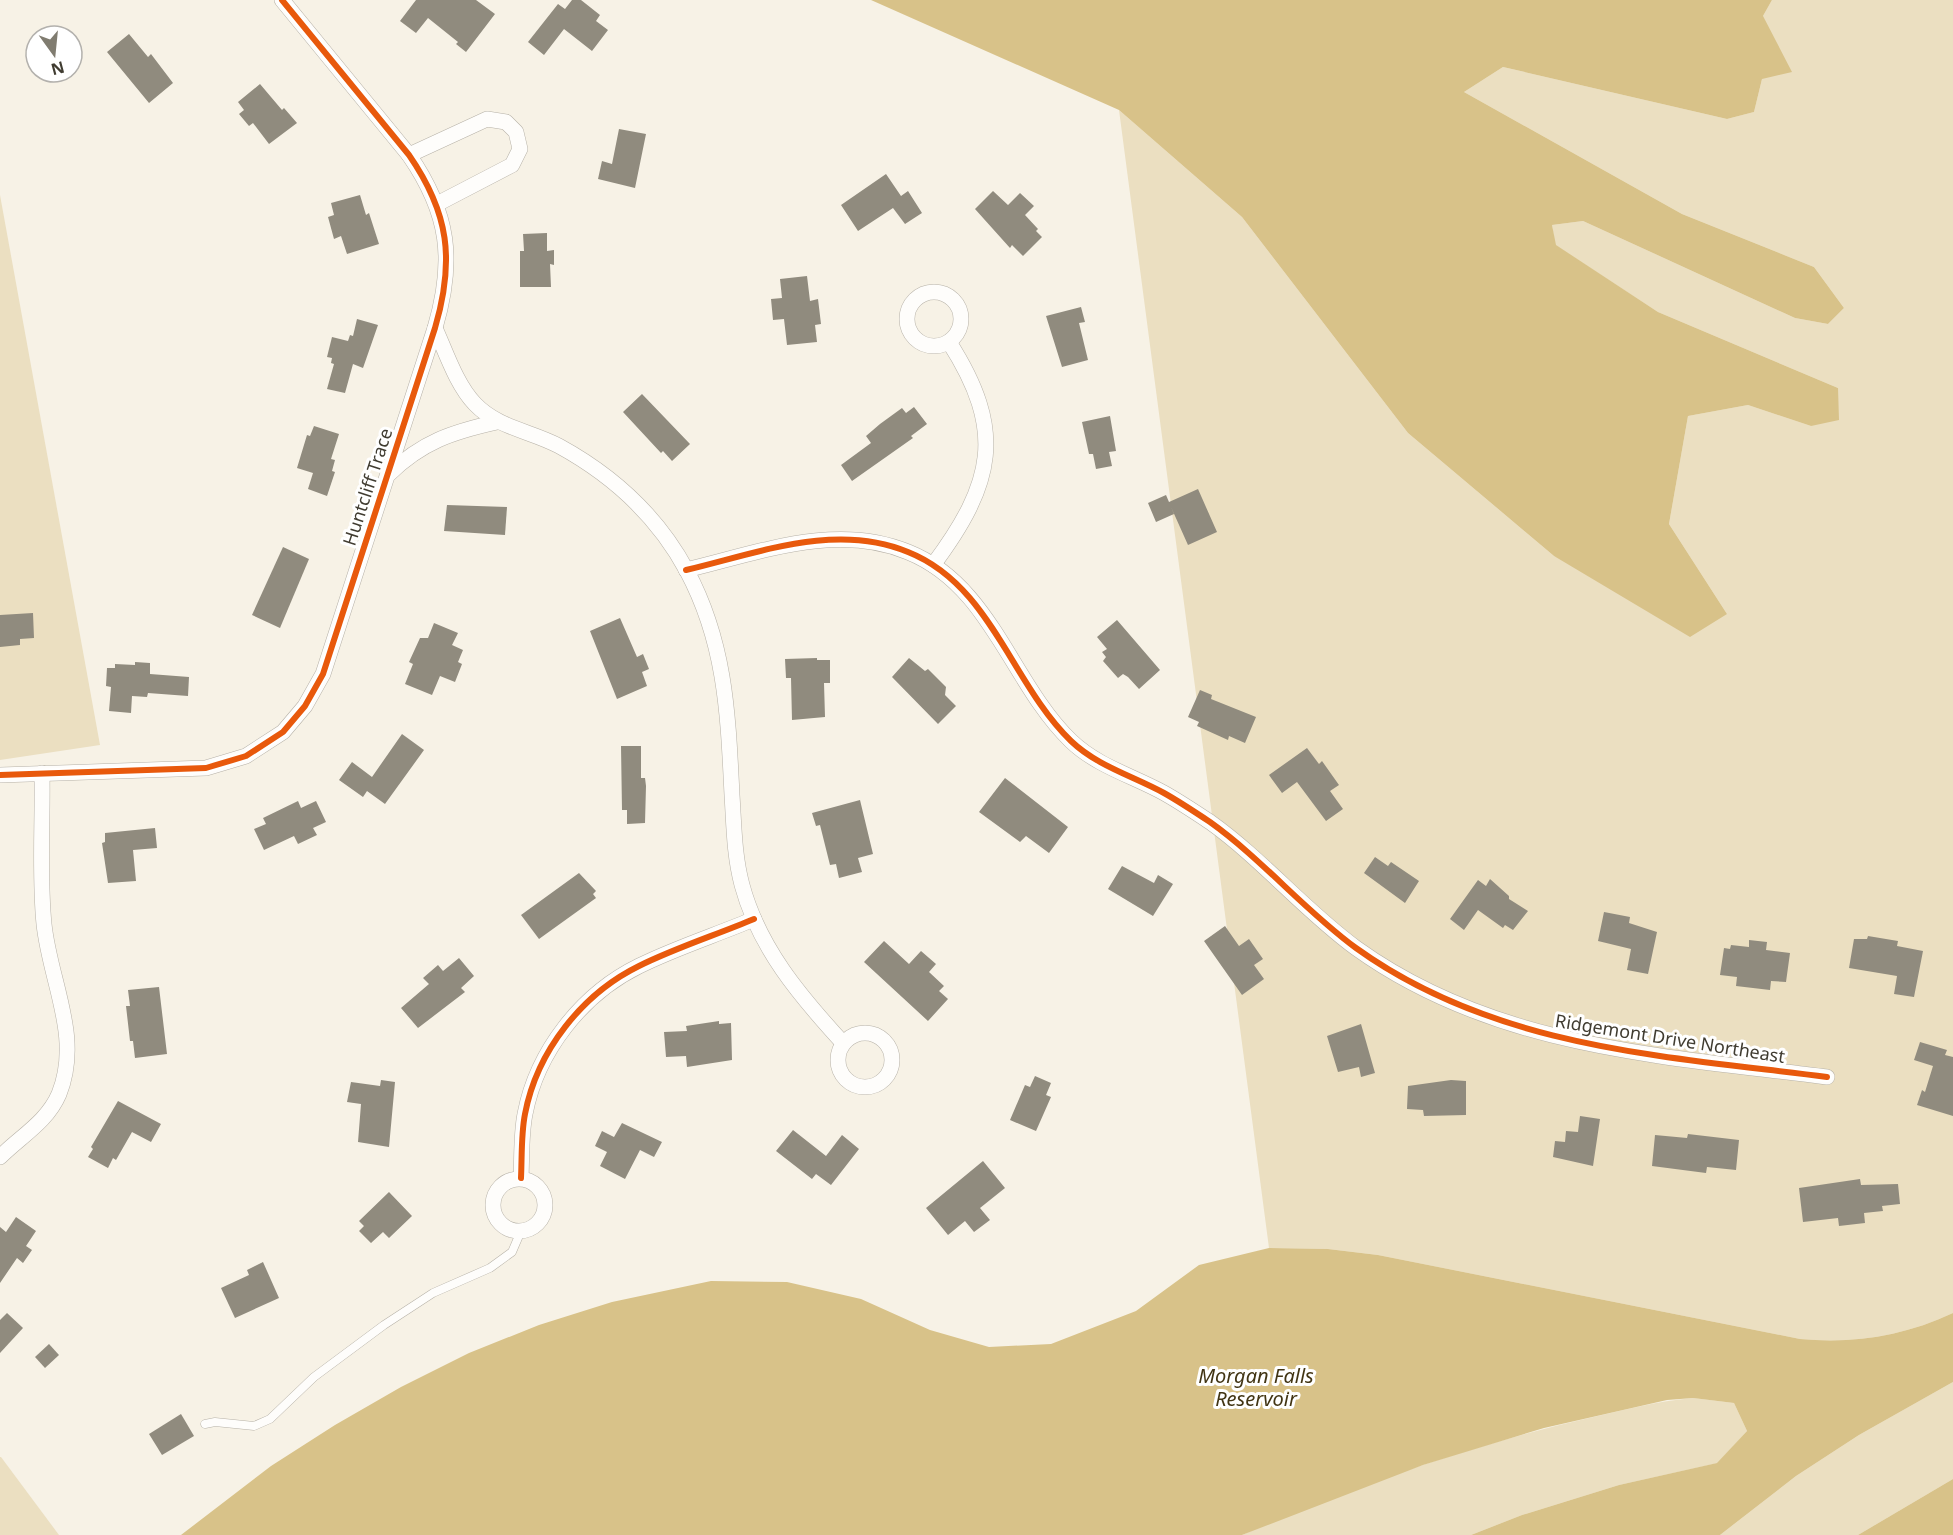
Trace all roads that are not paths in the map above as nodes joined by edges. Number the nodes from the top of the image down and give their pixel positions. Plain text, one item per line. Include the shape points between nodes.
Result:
1 (282, 0) edge
2 (409, 154) junction
3 (437, 204) junction
4 (435, 328) junction
5 (949, 342) dead end
6 (497, 422) junction
7 (387, 475) junction
8 (933, 565) junction
9 (686, 570) junction
10 (42, 773) junction
11 (0, 775) edge
12 (754, 919) junction
13 (843, 1043) dead end
14 (1827, 1077) dead end
15 (0, 1157) edge
16 (520, 1178) junction
17 (521, 1231) junction
18 (205, 1425) dead end

1 - 2 street, Huntcliff Trace
2 - 3 street, Huntcliff Trace
2 - 3 street via 487,119 506,122 516,132 520,149 513,165
3 - 4 street, Huntcliff Trace via 446,236 448,265
4 - 6 street via 467,393
4 - 7 street, Huntcliff Trace
5 - 8 street via 980,400 985,458 970,511
6 - 7 street via 459,430 432,442 410,454
6 - 9 street via 558,446 610,478 652,520
7 - 10 street, Huntcliff Trace via 323,674 305,706 283,732 246,756 206,768
8 - 9 street, Ridgemont Drive Northeast via 888,544 841,538 810,541
8 - 14 street, Ridgemont Drive Northeast via 971,599 1046,713 1073,743 1103,765 1164,793 1209,821 1324,923 1394,973 1468,1010 1542,1034 1618,1050
9 - 12 street via 708,616 723,670 735,848
10 - 11 street, Huntcliff Trace
10 - 15 street via 44,922 69,1050 66,1073 47,1114
12 - 13 street via 779,968
12 - 16 street via 639,966 607,985 582,1007 556,1039 537,1074 525,1113
16 - 17 street via 537,1185 545,1200 540,1220
16 - 17 street via 501,1185 492,1203 500,1223 509,1230
17 - 18 lane via 512,1252 490,1268 433,1293 384,1325 314,1377 270,1419 254,1426 215,1422

